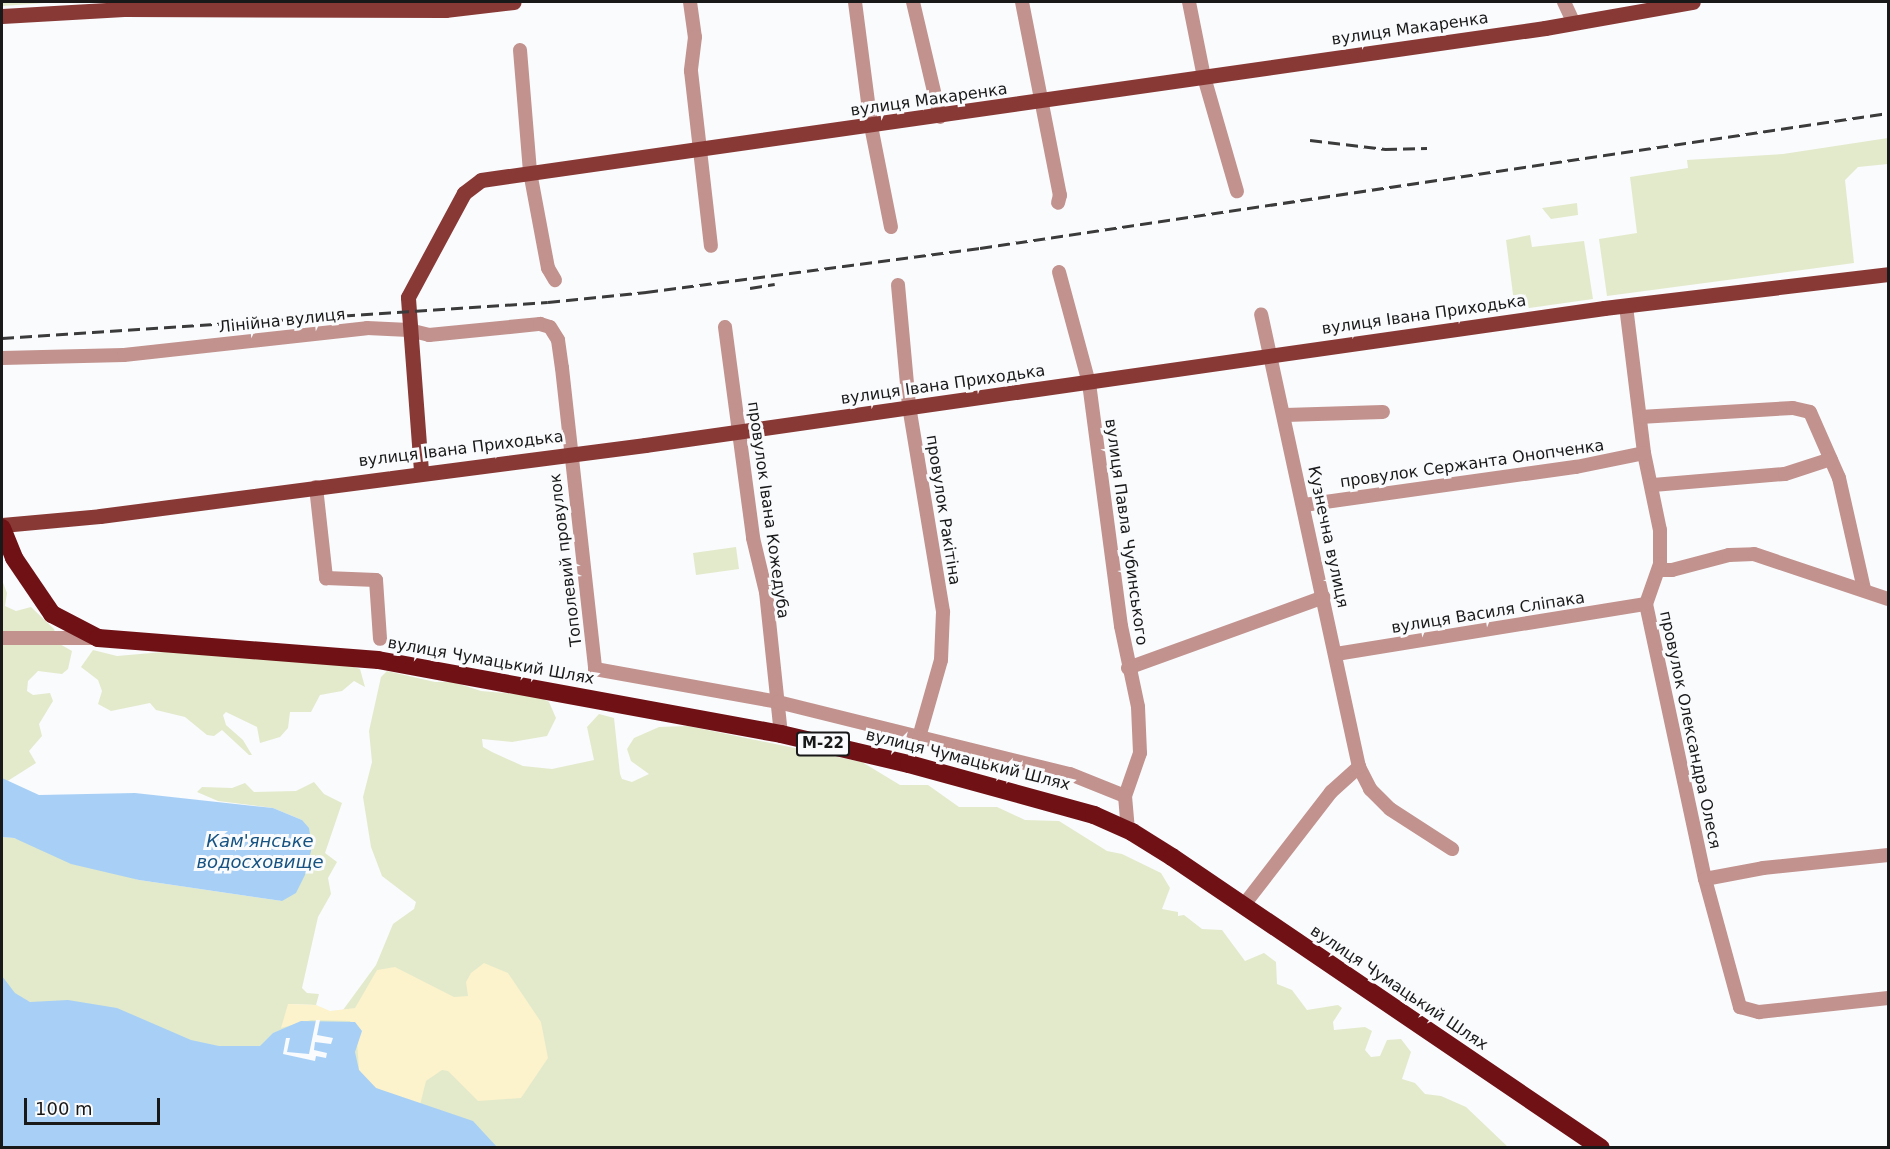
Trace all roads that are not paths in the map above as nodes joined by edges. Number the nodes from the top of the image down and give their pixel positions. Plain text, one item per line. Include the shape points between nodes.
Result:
1 (514, 2) edge
2 (690, 2) edge
3 (855, 2) edge
4 (913, 2) edge
5 (1022, 2) edge
6 (1189, 2) edge
7 (1564, 2) edge
8 (1693, 2) edge
9 (2, 16) edge
10 (1574, 23) junction
11 (520, 50) dead end
12 (1204, 77) junction
13 (1041, 102) junction
14 (940, 117) junction
15 (872, 126) junction
16 (701, 147) junction
17 (530, 172) junction
18 (1237, 191) dead end
19 (1058, 203) dead end
20 (891, 227) dead end
21 (711, 246) dead end
22 (1059, 272) dead end
23 (1888, 274) edge
24 (555, 280) dead end
25 (898, 285) dead end
26 (1626, 306) junction
27 (1261, 315) dead end
28 (725, 327) dead end
29 (409, 330) junction
30 (558, 340) joint
31 (1268, 356) junction
32 (2, 358) edge
33 (1089, 383) junction
34 (909, 406) junction
35 (1383, 412) dead end
36 (1285, 415) junction
37 (1640, 417) junction
38 (740, 431) junction
39 (571, 453) junction
40 (1644, 453) junction
41 (1831, 459) junction
42 (421, 471) junction
43 (1653, 485) junction
44 (316, 487) junction
45 (1304, 505) junction
46 (2, 526) edge
47 (1659, 570) junction
48 (1864, 589) junction
49 (1324, 597) junction
50 (1888, 599) edge
51 (1646, 604) junction
52 (2, 638) edge
53 (98, 638) junction
54 (380, 639) dead end
55 (1336, 654) junction
56 (1128, 668) junction
57 (778, 702) junction
58 (781, 734) junction
59 (919, 737) junction
60 (1359, 767) junction
61 (1125, 796) junction
62 (1128, 830) junction
63 (1452, 849) dead end
64 (1888, 855) edge
65 (1705, 879) junction
66 (1243, 906) junction
67 (1888, 998) edge
68 (1601, 1148) edge

1 - 9 main road via 445,10 113,9
2 - 16 street via 695,37 691,70
3 - 15 street
4 - 14 street
5 - 13 street
6 - 12 street
7 - 10 street
8 - 10 main road, вулиця Макаренка
10 - 12 main road, вулиця Макаренка
11 - 17 street
12 - 13 main road, вулиця Макаренка
12 - 18 street
13 - 14 main road, вулиця Макаренка
13 - 19 street via 1060,195
14 - 15 main road, вулиця Макаренка
15 - 16 main road, вулиця Макаренка
15 - 20 street
16 - 17 main road, вулиця Макаренка
16 - 21 street
17 - 24 street via 548,268
17 - 29 main road, вулиця Макаренка via 489,178 464,193 410,290
22 - 33 street, вулиця Павла Чубинського
23 - 26 main road, вулиця Івана Приходька
25 - 34 street, провулок Ракітіна
26 - 31 main road, вулиця Івана Приходька
26 - 37 street, провулок Олександра Олеся
27 - 31 street, Кузнечна вулиця
28 - 38 street, провулок Івана Кожедуба
29 - 30 street, Лінійна вулиця via 429,335 540,324 550,327
29 - 32 street, Лінійна вулиця via 367,328 124,355
29 - 42 main road, вулиця Макаренка
30 - 39 street, Тополевий провулок
31 - 33 main road, вулиця Івана Приходька
31 - 36 street, Кузнечна вулиця
33 - 34 main road, вулиця Івана Приходька
33 - 56 street, вулиця Павла Чубинського
34 - 38 main road, вулиця Івана Приходька
34 - 59 street, провулок Ракітіна via 928,506 943,621 940,660
35 - 36 street
36 - 45 street, Кузнечна вулиця
37 - 40 street, провулок Олександра Олеся
37 - 41 street via 1798,408 1810,412
38 - 39 main road, вулиця Івана Приходька
38 - 57 street, провулок Івана Кожедуба via 753,538 766,592
39 - 42 main road, вулиця Івана Приходька
39 - 57 street, Тополевий провулок via 596,669
40 - 43 street, провулок Олександра Олеся
40 - 45 street, провулок Сержанта Онопченка via 1576,467
41 - 43 street via 1785,474
41 - 48 street via 1843,494
42 - 44 main road, вулиця Івана Приходька
43 - 47 street, провулок Олександра Олеся
44 - 46 main road, вулиця Івана Приходька
44 - 54 street via 326,579 376,580
45 - 49 street, Кузнечна вулиця
46 - 53 highway, вулиця Чумацький Шлях / М-22 via 14,558 52,614
47 - 48 street via 1748,553
47 - 51 street, провулок Олександра Олеся
48 - 50 street
49 - 55 street, Кузнечна вулиця
49 - 56 street
51 - 55 street, вулиця Василя Сліпака
51 - 65 street, провулок Олександра Олеся
52 - 53 street
53 - 58 highway, вулиця Чумацький Шлях / М-22 via 378,660
55 - 60 street, Кузнечна вулиця
56 - 61 street, вулиця Павла Чубинського via 1141,731 1140,753
57 - 58 street, провулок Івана Кожедуба
57 - 59 street
58 - 62 highway, вулиця Чумацький Шлях / М-22 via 1056,802
59 - 61 street via 1070,774
60 - 63 street, Кузнечна вулиця via 1371,789 1395,813
60 - 66 street via 1331,792
61 - 62 street
62 - 66 highway, вулиця Чумацький Шлях / М-22
64 - 65 street via 1763,868
65 - 67 street, провулок Олександра Олеся via 1740,1007 1759,1012
66 - 68 highway, вулиця Чумацький Шлях / М-22

